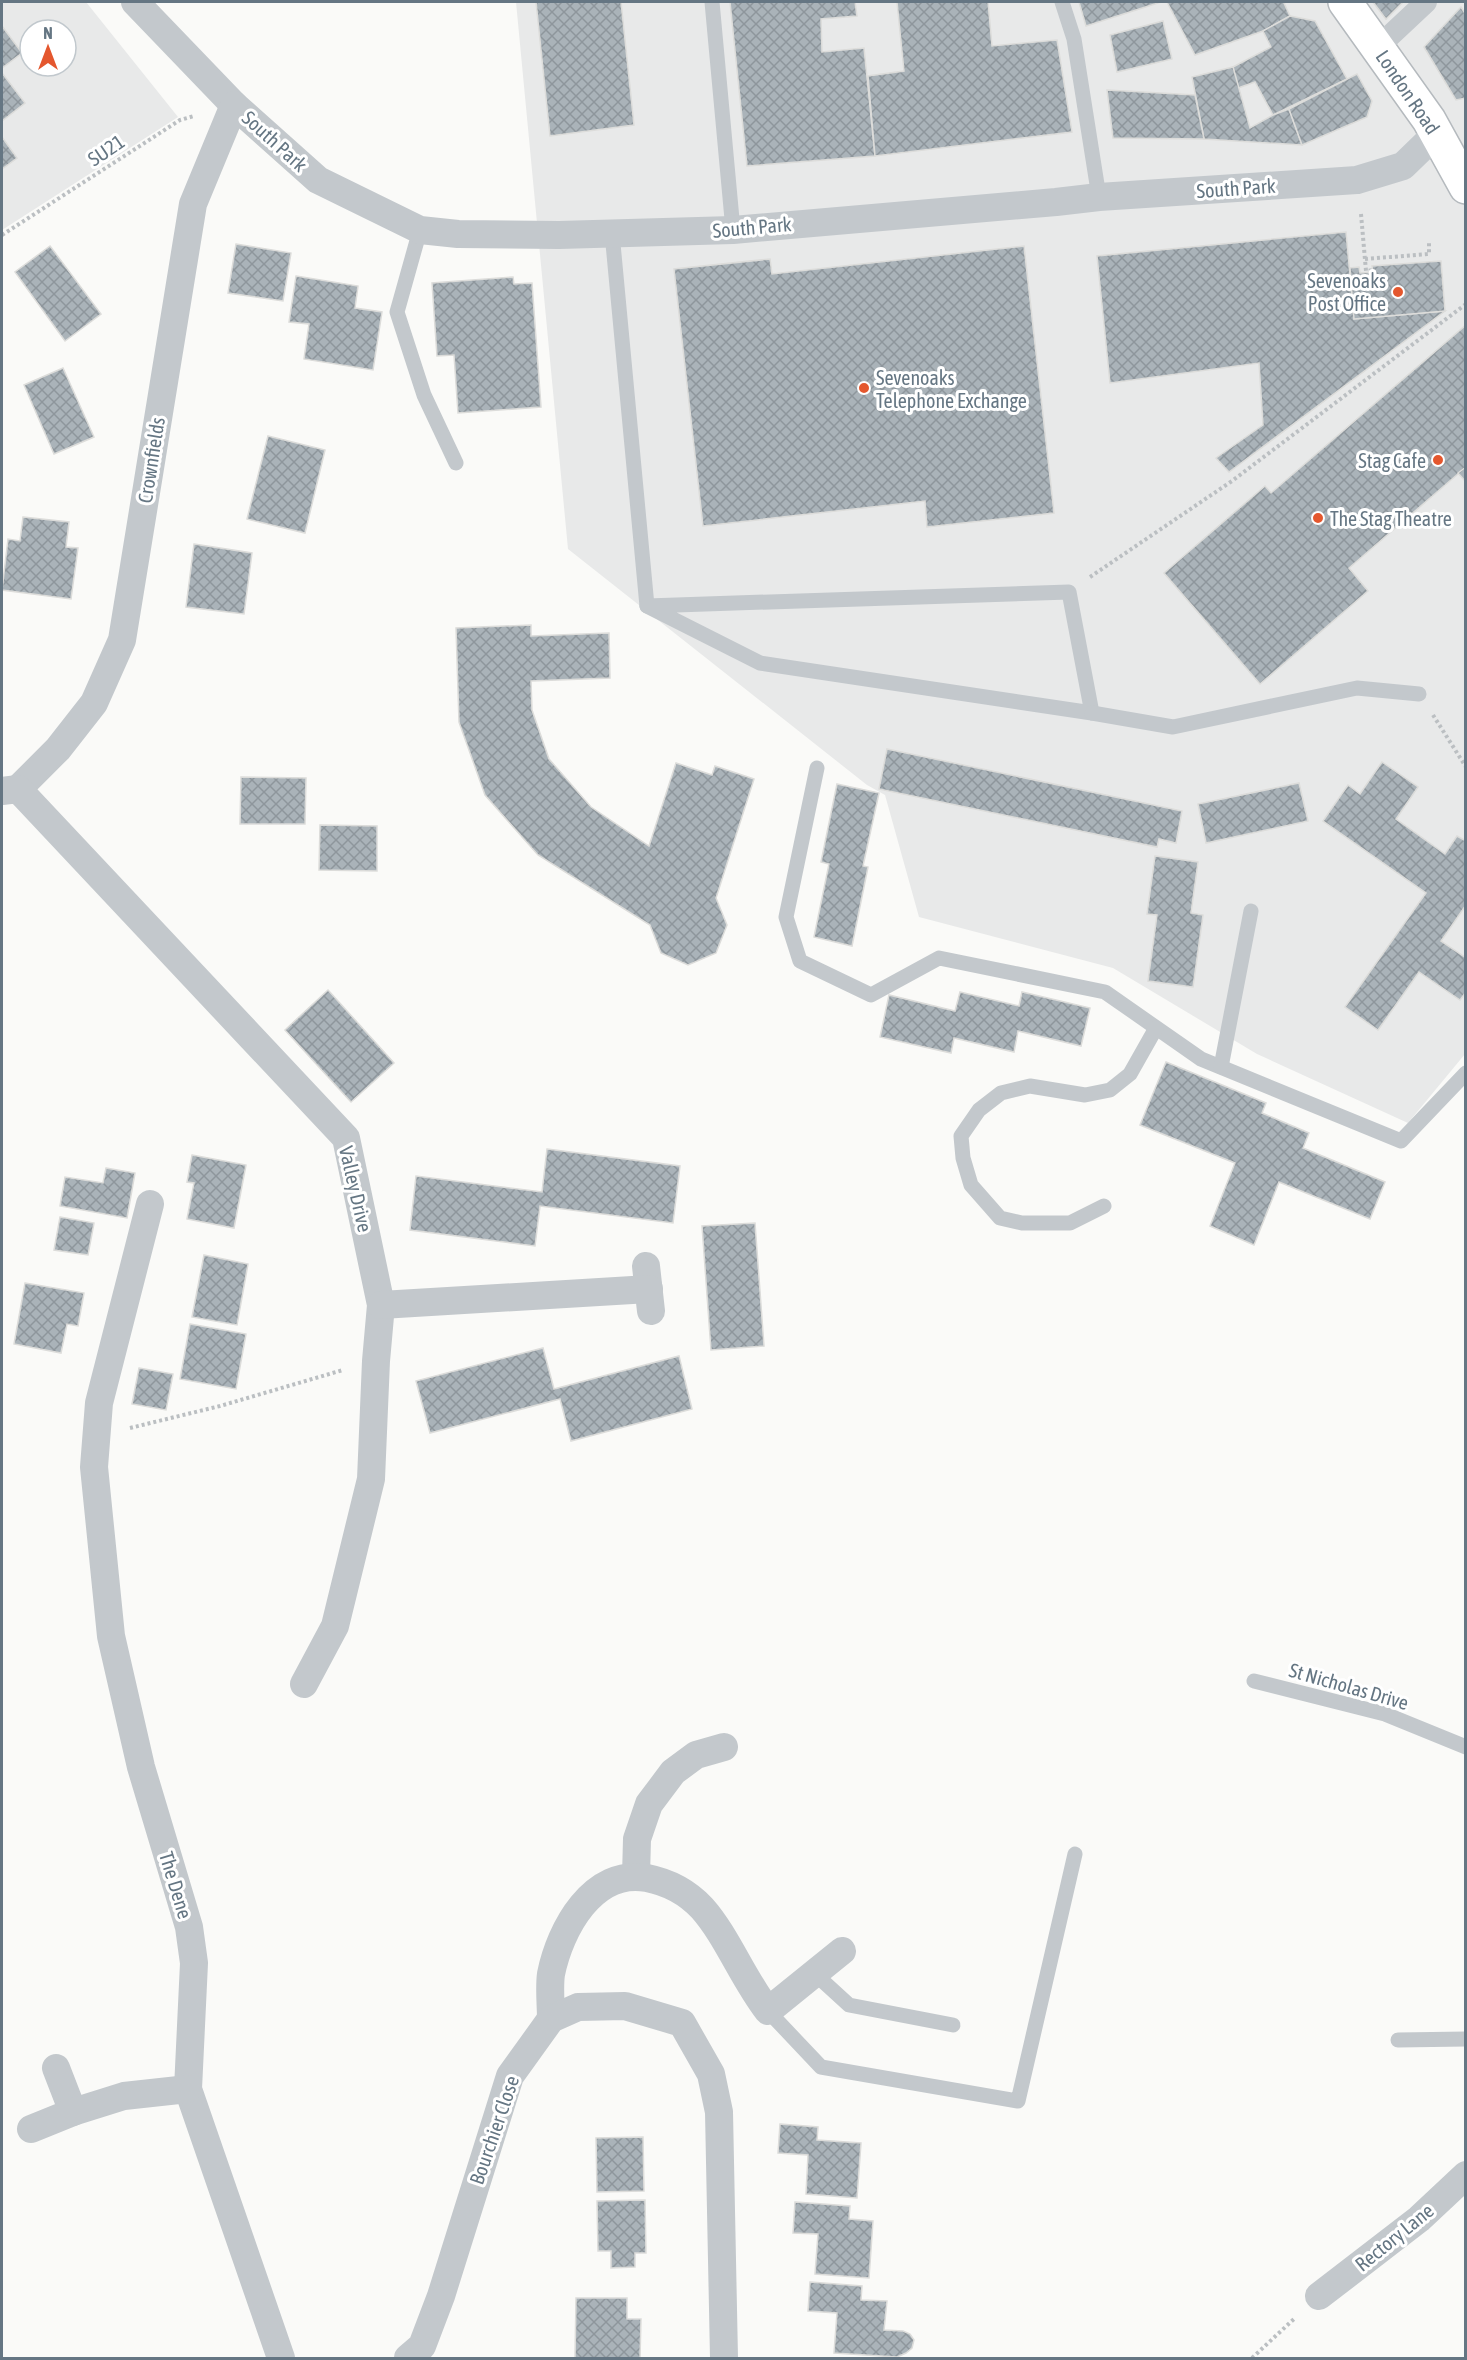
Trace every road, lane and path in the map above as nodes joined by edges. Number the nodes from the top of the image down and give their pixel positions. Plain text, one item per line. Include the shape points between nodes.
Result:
1 (135, 2) edge
2 (712, 2) edge
3 (1062, 2) edge
4 (1345, 2) edge
5 (1426, 2) edge
6 (1378, 47) junction
7 (234, 105) junction
8 (1436, 134) junction
9 (1357, 180) junction
10 (1466, 187) edge
11 (1099, 197) junction
12 (420, 230) junction
13 (733, 230) junction
14 (612, 233) junction
15 (2, 236) edge
16 (1428, 243) dead end
17 (1365, 259) junction
18 (1373, 270) dead end
19 (1466, 304) edge
20 (456, 463) dead end
21 (1069, 592) junction
22 (647, 606) junction
23 (1419, 694) joint
24 (1092, 713) junction
25 (1466, 767) edge
26 (817, 768) dead end
27 (10, 790) edge
28 (1251, 911) dead end
29 (1156, 1028) junction
30 (1221, 1067) junction
31 (1466, 1073) edge
32 (150, 1204) dead end
33 (1104, 1206) dead end
34 (649, 1289) dead end
35 (381, 1305) junction
36 (376, 1361) junction
37 (96, 1436) junction
38 (1254, 1681) dead end
39 (304, 1684) dead end
40 (724, 1747) dead end
41 (1466, 1747) edge
42 (1075, 1854) dead end
43 (636, 1876) junction
44 (842, 1951) dead end
45 (814, 1973) junction
46 (768, 2011) junction
47 (551, 2019) junction
48 (953, 2025) dead end
49 (1466, 2039) edge
50 (1398, 2040) dead end
51 (56, 2068) dead end
52 (188, 2090) junction
53 (73, 2112) junction
54 (31, 2129) dead end
55 (1466, 2175) edge
56 (1319, 2296) joint
57 (281, 2358) edge
58 (408, 2358) edge
59 (724, 2358) edge
60 (1252, 2358) edge

1 - 7 street, South Park
2 - 13 lane
3 - 11 lane via 1074,39
4 - 6 main road, London Road
5 - 6 street
6 - 8 main road, London Road
7 - 12 street, South Park via 318,180
7 - 15 path, SU21 via 180,120
7 - 27 street, Crownfields via 193,204 122,640 94,703 57,749
8 - 9 street, South Park via 1403,166
8 - 10 main road, London Road
9 - 11 street, South Park
9 - 17 path
11 - 13 street, South Park
12 - 14 street, South Park
12 - 20 lane via 398,312 424,395
13 - 14 street, South Park
14 - 22 lane
16 - 17 path via 1429,254
17 - 18 path via 1366,271
19 - 21 path via 1232,481
21 - 22 lane
21 - 24 lane
22 - 24 lane via 760,663
23 - 24 lane via 1357,688 1173,727
23 - 25 path
26 - 29 lane via 786,917 800,961 871,995 939,958 1105,992
27 - 35 street, Valley Drive via 346,1138
28 - 30 lane
29 - 30 lane via 1201,1059
29 - 33 lane via 1130,1074 1110,1090 1085,1095 1030,1086 1001,1093 978,1110 962,1136 971,1185 1000,1218 1022,1223 1070,1223
30 - 31 lane via 1401,1141
32 - 37 street, The Dene via 99,1403
34 - 35 street
35 - 36 street, Valley Drive
36 - 37 path via 220,1406
36 - 39 street, Valley Drive via 371,1479 334,1626
37 - 52 street, The Dene via 94,1467 111,1636 141,1767 189,1927 194,1963
38 - 41 lane, St Nicholas Drive via 1385,1714
40 - 43 street via 696,1755 673,1772 649,1804 637,1839
42 - 46 lane via 1018,2102 821,2067
43 - 46 street via 664,1881 701,1908
43 - 47 street via 610,1882 586,1898 566,1930 551,1975
44 - 45 street
45 - 46 street
45 - 48 lane via 849,2005
47 - 58 street, Bourchier Close via 510,2076 441,2296 422,2346
47 - 59 street via 578,2007 626,2006 682,2023 711,2074 719,2112
49 - 50 lane
51 - 53 street
52 - 53 street via 124,2096
52 - 57 street, The Dene
53 - 54 street
55 - 56 street, Rectory Lane via 1419,2219
56 - 60 path

